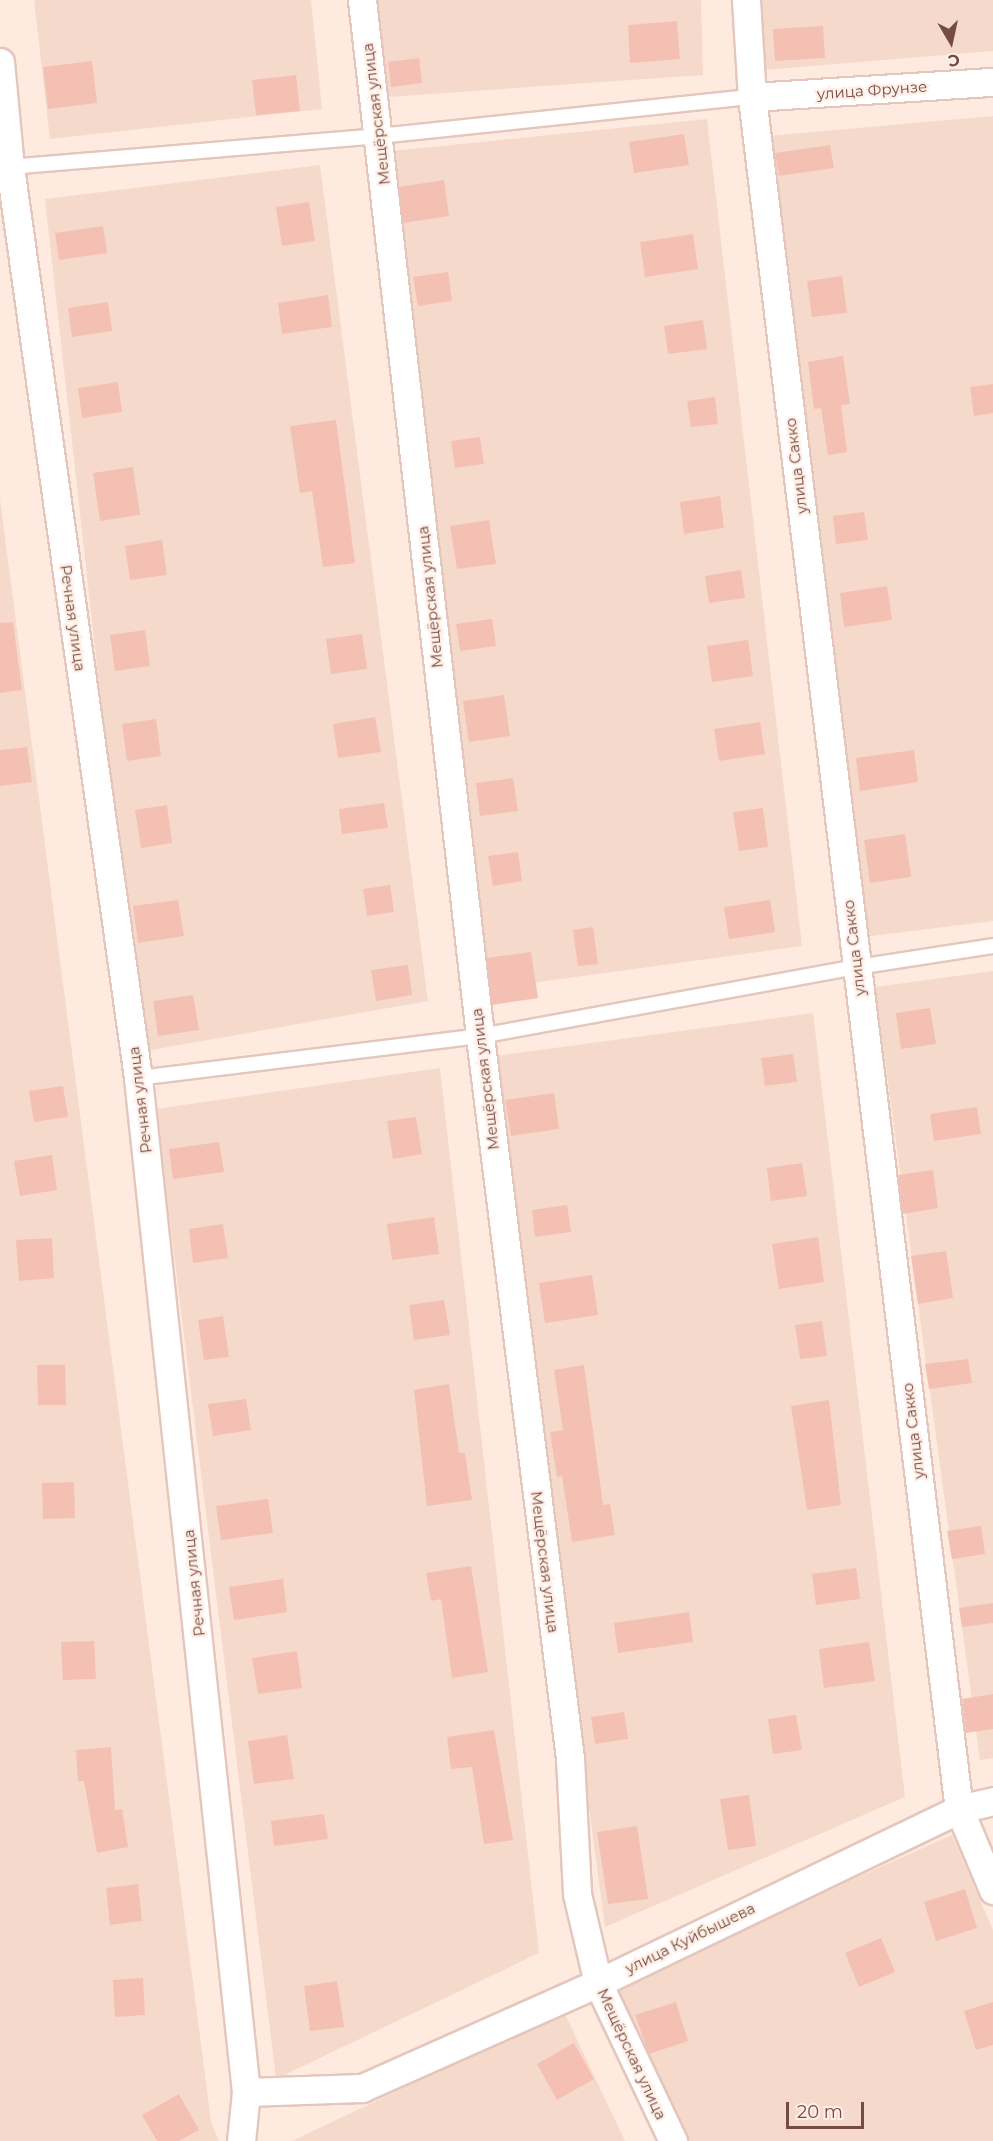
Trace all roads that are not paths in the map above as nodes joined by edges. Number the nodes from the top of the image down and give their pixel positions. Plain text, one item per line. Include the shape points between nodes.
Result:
1 (362, 0) edge
2 (746, 0) edge
3 (0, 62) edge
4 (993, 82) edge
5 (752, 98) junction
6 (379, 136) junction
7 (10, 167) junction
8 (993, 946) edge
9 (857, 967) junction
10 (480, 1036) junction
11 (138, 1078) junction
12 (993, 1801) edge
13 (959, 1809) junction
14 (993, 1890) edge
15 (598, 1983) junction
16 (246, 2092) junction
17 (242, 2141) edge
18 (673, 2141) edge

1 - 6 street, Мещёрская улица
2 - 5 street, улица Сакко
3 - 7 street, Речная улица
4 - 5 street, улица Фрунзе
5 - 6 lane
5 - 9 street, улица Сакко
6 - 7 lane
6 - 10 street, Мещёрская улица
7 - 11 street, Речная улица
8 - 9 lane
9 - 10 lane
9 - 13 street, улица Сакко
10 - 11 lane
10 - 15 street, Мещёрская улица via 570,1759 577,1894
11 - 16 street, Речная улица
12 - 13 street, улица Куйбышева
13 - 14 street, улица Сакко
13 - 15 street, улица Куйбышева
15 - 16 street, улица Куйбышева via 362,2088
15 - 18 street, Мещёрская улица
16 - 17 street, Речная улица

